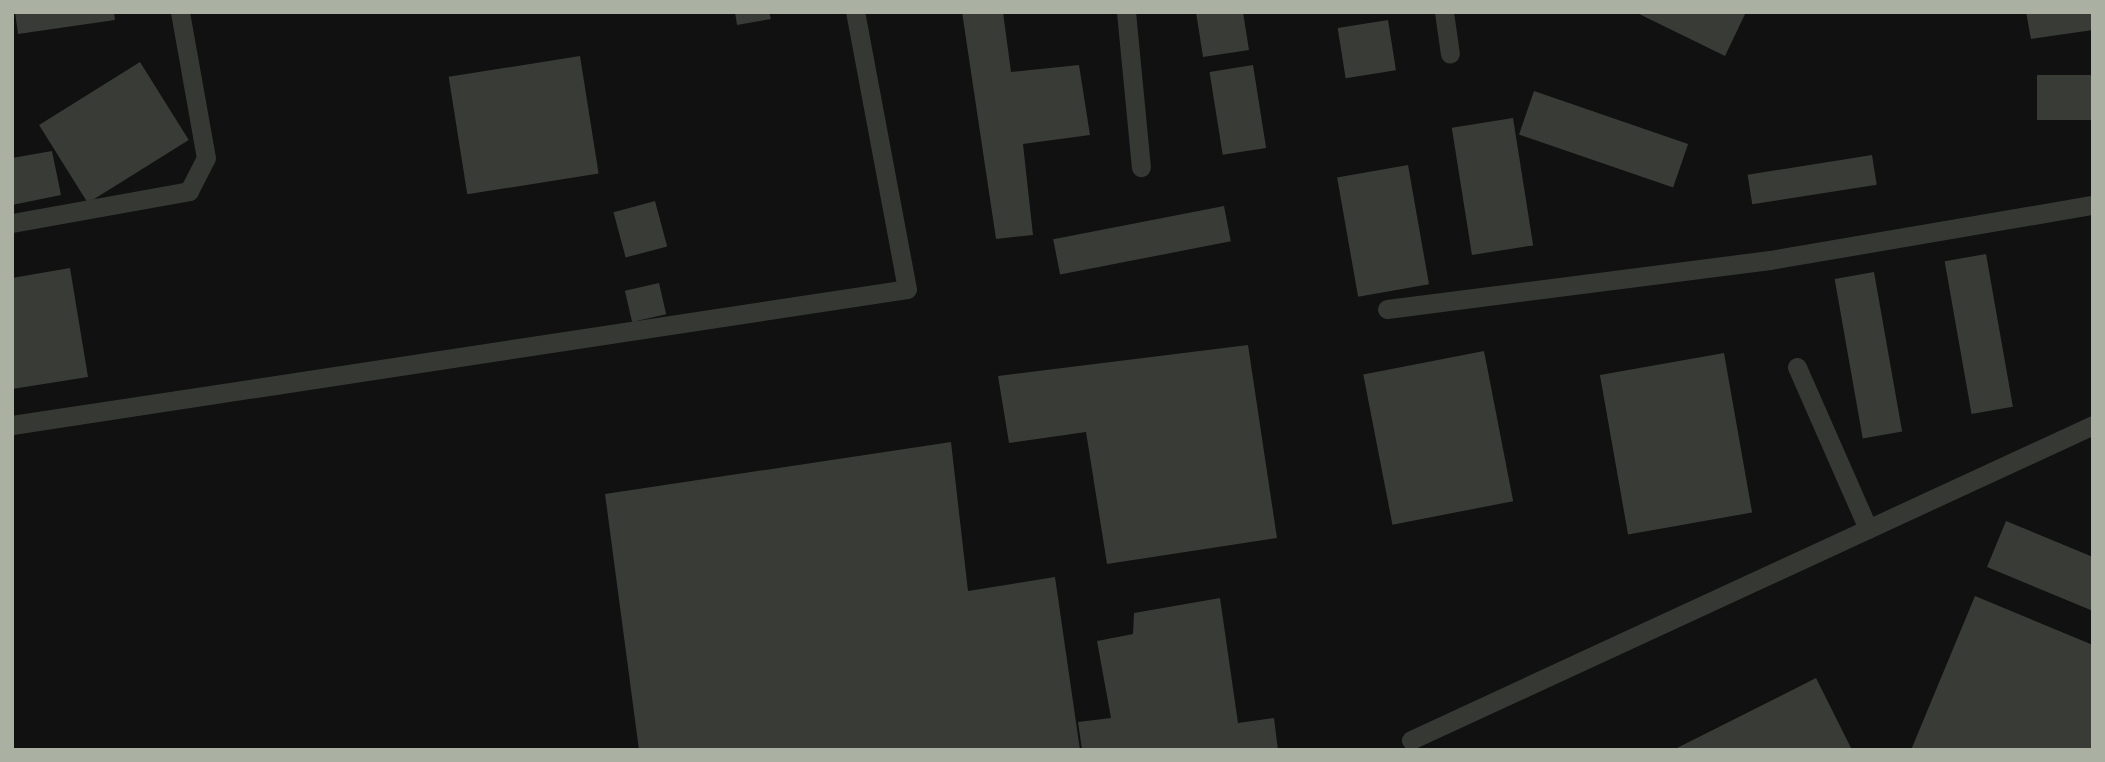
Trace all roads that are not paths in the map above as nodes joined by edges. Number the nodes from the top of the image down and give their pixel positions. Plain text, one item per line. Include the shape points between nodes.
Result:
1 (180, 12) edge
2 (855, 12) edge
3 (1126, 12) edge
4 (1444, 12) edge
5 (1450, 54) dead end
6 (1141, 167) dead end
7 (2093, 205) edge
8 (12, 223) edge
9 (1387, 309) dead end
10 (1797, 367) dead end
11 (12, 425) edge
12 (2093, 425) edge
13 (1868, 529) junction
14 (1411, 740) dead end

1 - 8 lane via 206,158 189,191
2 - 11 lane via 906,289
3 - 6 lane
4 - 5 lane
7 - 9 lane via 1770,260
10 - 13 lane
12 - 13 lane
13 - 14 lane

